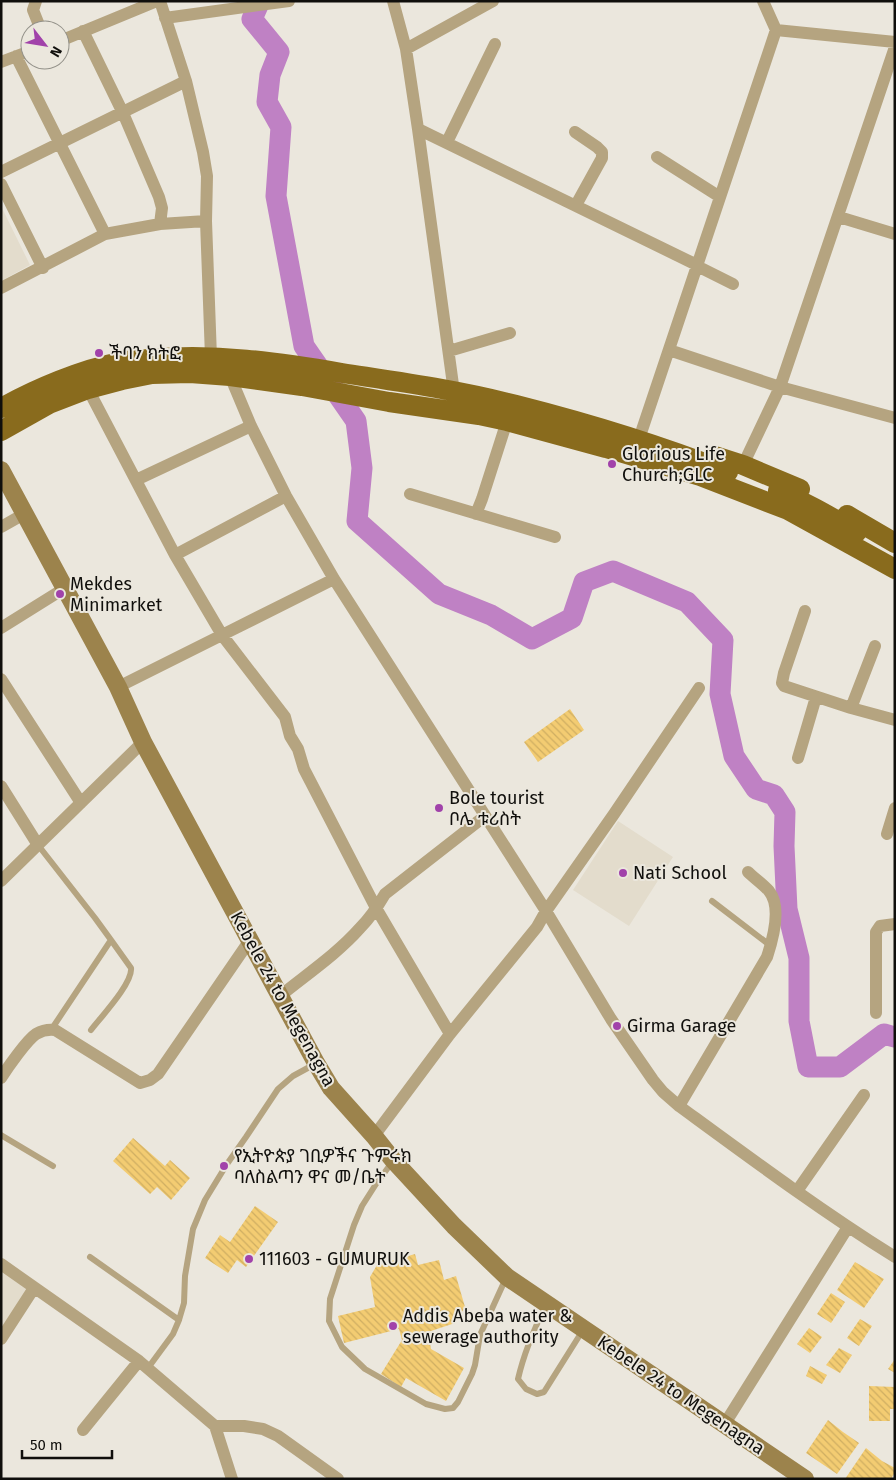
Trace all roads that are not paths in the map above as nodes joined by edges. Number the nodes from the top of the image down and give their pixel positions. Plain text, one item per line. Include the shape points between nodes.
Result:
1 (36, 1) edge
2 (158, 1) edge
3 (289, 1) edge
4 (393, 1) edge
5 (493, 1) edge
6 (763, 1) edge
7 (165, 18) junction
8 (37, 20) edge
9 (776, 30) junction
10 (83, 31) junction
11 (70, 37) edge
12 (895, 42) edge
13 (495, 44) dead end
14 (895, 47) edge
15 (406, 49) junction
16 (20, 55) edge
17 (16, 56) junction
18 (1, 62) edge
19 (186, 81) junction
20 (123, 113) junction
21 (418, 129) junction
22 (575, 132) dead end
23 (447, 142) junction
24 (60, 144) junction
25 (657, 157) dead end
26 (1, 172) edge
27 (1, 184) edge
28 (720, 197) junction
29 (576, 205) junction
30 (839, 217) junction
31 (206, 221) junction
32 (160, 224) junction
33 (105, 234) junction
34 (895, 234) edge
35 (697, 266) junction
36 (43, 268) junction
37 (733, 284) dead end
38 (1, 288) edge
39 (510, 333) dead end
40 (449, 350) junction
41 (669, 350) junction
42 (212, 356) junction
43 (351, 374) junction
44 (230, 376) junction
45 (780, 387) junction
46 (88, 389) junction
47 (454, 392) junction
48 (348, 394) junction
49 (1, 408) edge
50 (895, 418) edge
51 (507, 421) junction
52 (251, 426) junction
53 (642, 430) junction
54 (1, 431) edge
55 (607, 440) junction
56 (743, 465) junction
57 (1, 470) edge
58 (136, 480) junction
59 (410, 494) dead end
60 (286, 496) junction
61 (791, 503) junction
62 (24, 514) junction
63 (476, 514) junction
64 (1, 527) edge
65 (555, 537) dead end
66 (895, 543) edge
67 (895, 554) edge
68 (176, 555) junction
69 (895, 569) edge
70 (334, 579) junction
71 (895, 583) edge
72 (65, 588) junction
73 (805, 610) dead end
74 (1, 628) edge
75 (222, 635) junction
76 (875, 646) dead end
77 (1, 679) edge
78 (118, 686) junction
79 (699, 688) dead end
80 (816, 696) junction
81 (851, 708) junction
82 (895, 720) edge
83 (143, 742) junction
84 (798, 758) dead end
85 (1, 786) edge
86 (81, 803) junction
87 (895, 808) edge
88 (485, 816) junction
89 (887, 834) dead end
90 (38, 845) junction
91 (748, 872) dead end
92 (1, 881) edge
93 (712, 901) dead end
94 (376, 908) junction
95 (546, 911) junction
96 (895, 924) edge
97 (111, 940) junction
98 (250, 940) junction
99 (770, 946) junction
100 (280, 996) junction
101 (876, 1013) dead end
102 (51, 1030) junction
103 (91, 1030) dead end
104 (450, 1034) junction
105 (316, 1063) junction
106 (1, 1078) edge
107 (864, 1095) dead end
108 (679, 1106) junction
109 (1, 1135) edge
110 (374, 1136) junction
111 (394, 1160) junction
112 (53, 1166) dead end
113 (796, 1191) junction
114 (848, 1227) junction
115 (90, 1257) dead end
116 (895, 1257) edge
117 (1, 1264) edge
118 (507, 1277) junction
119 (34, 1288) junction
120 (546, 1304) junction
121 (179, 1320) junction
122 (584, 1329) junction
123 (1, 1339) edge
124 (143, 1365) junction
125 (724, 1425) junction
126 (215, 1426) junction
127 (83, 1430) dead end
128 (232, 1479) edge
129 (338, 1479) edge
130 (805, 1479) edge

1 - 8 street via 33,10
2 - 7 street
2 - 10 street
3 - 7 street
4 - 15 street
5 - 15 street
6 - 9 street
7 - 19 street
9 - 12 street
9 - 28 street
10 - 11 street
10 - 20 street
13 - 23 street
14 - 30 street
15 - 21 street
16 - 17 street
17 - 18 street
17 - 24 street
19 - 20 street
19 - 31 street via 207,176
20 - 24 street
20 - 32 street via 162,208
21 - 23 street
21 - 40 street
22 - 29 street via 602,152 602,158
23 - 29 street
24 - 26 street
24 - 33 street
25 - 28 street
27 - 36 street
28 - 35 street
29 - 35 street
30 - 34 street
30 - 45 street
31 - 32 street
31 - 42 street
32 - 33 street
33 - 36 street
35 - 37 street
35 - 41 street
36 - 38 street
39 - 40 street
40 - 47 street
41 - 45 street
41 - 53 street
42 - 43 main road
42 - 49 main road via 121,362 80,373
43 - 47 main road
43 - 48 main road
44 - 46 main road via 152,374
44 - 48 main road
44 - 52 street
45 - 50 street
45 - 56 street
46 - 54 main road via 49,404
46 - 58 street
47 - 55 main road via 516,405
48 - 51 main road
51 - 55 main road
51 - 63 street
52 - 58 street
52 - 60 street
53 - 55 main road via 622,429
53 - 56 main road
55 - 61 main road via 700,476
55 - 71 main road via 635,467 723,495 780,519
56 - 66 main road via 806,492
57 - 62 main road, Kebele 24 to Megenagna
58 - 68 street
59 - 63 street
60 - 68 street
60 - 70 street
61 - 67 main road via 822,512
61 - 69 main road
62 - 64 street
62 - 72 main road, Kebele 24 to Megenagna
63 - 65 street
68 - 75 street
70 - 75 street
70 - 88 street
72 - 74 street
72 - 78 main road, Kebele 24 to Megenagna
73 - 80 street via 782,683
75 - 78 street
75 - 94 street via 285,717 304,770
76 - 81 street
77 - 86 street
78 - 83 main road, Kebele 24 to Megenagna
79 - 95 street
80 - 81 street
80 - 84 street
81 - 82 street
83 - 86 street
83 - 98 main road, Kebele 24 to Megenagna
85 - 90 street
86 - 90 street
87 - 89 street
88 - 94 street via 385,894
88 - 95 street
90 - 92 street
90 - 97 lane
91 - 99 street via 770,892 774,901 774,936
93 - 99 lane
94 - 100 street via 349,940
94 - 104 street
95 - 104 street via 537,927
95 - 108 street via 611,1019 653,1080
96 - 101 street via 880,926 876,932
97 - 102 lane
97 - 103 lane via 132,974
98 - 100 main road, Kebele 24 to Megenagna
98 - 102 street via 158,1074 150,1080 140,1083
99 - 108 street via 767,957
100 - 105 main road, Kebele 24 to Megenagna
102 - 106 street via 35,1035
104 - 110 street
105 - 110 main road, Kebele 24 to Megenagna via 331,1088
105 - 121 lane via 278,1089 205,1200 193,1229
107 - 113 street
108 - 113 street
109 - 112 lane
110 - 111 main road, Kebele 24 to Megenagna
111 - 118 main road, Kebele 24 to Megenagna via 454,1226
111 - 118 lane via 362,1206 330,1299 329,1321 342,1347 366,1369 426,1404 445,1410 453,1408 472,1374 480,1335
113 - 114 street
114 - 116 street
114 - 125 street
115 - 121 lane
117 - 119 street
118 - 120 main road, Kebele 24 to Megenagna
119 - 123 street
119 - 124 street
120 - 122 main road, Kebele 24 to Megenagna
120 - 122 lane via 522,1361 518,1379 526,1389 538,1394 544,1392
121 - 124 lane via 173,1334
122 - 125 main road, Kebele 24 to Megenagna
124 - 126 street
124 - 127 street
125 - 130 main road, Kebele 24 to Megenagna
126 - 128 street
126 - 129 street via 263,1429

